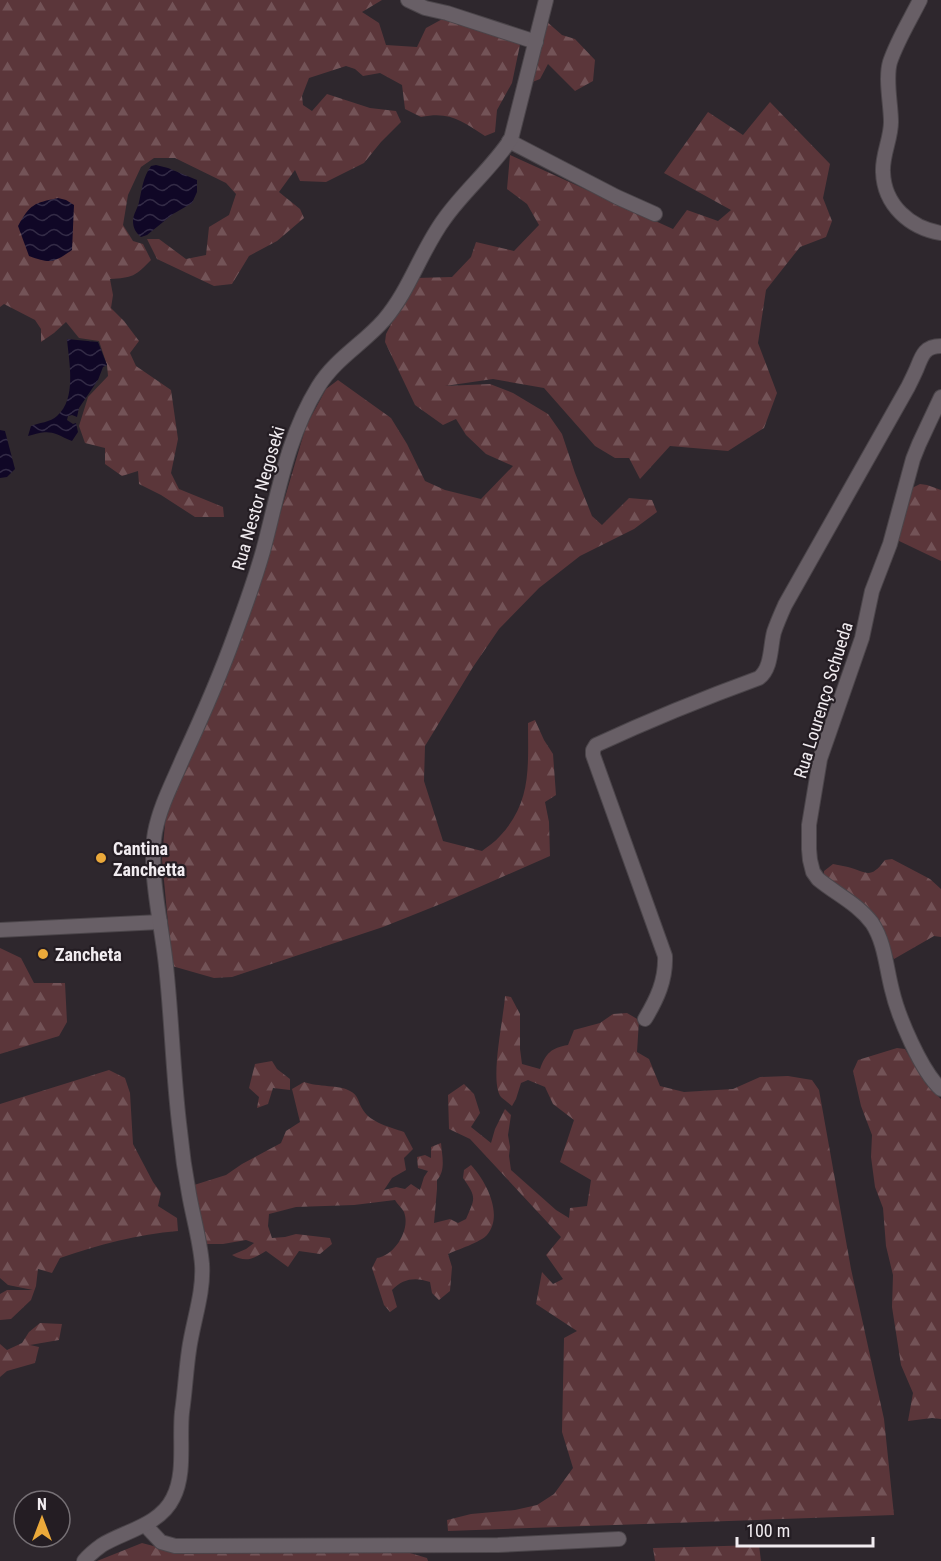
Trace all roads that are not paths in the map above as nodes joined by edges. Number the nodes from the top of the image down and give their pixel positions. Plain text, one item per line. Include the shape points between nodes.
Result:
1 (408, 0) edge
2 (546, 0) edge
3 (920, 0) edge
4 (536, 42) junction
5 (509, 141) junction
6 (655, 214) dead end
7 (941, 233) edge
8 (941, 346) edge
9 (941, 397) edge
10 (160, 922) junction
11 (0, 930) edge
12 (645, 1020) dead end
13 (941, 1089) edge
14 (145, 1525) junction
15 (619, 1539) dead end
16 (84, 1561) edge

1 - 4 street
2 - 4 street, Rua Nestor Negoseki
3 - 7 street via 889,64 891,123 883,171 888,195 906,219
4 - 5 street, Rua Nestor Negoseki
5 - 6 street
5 - 10 street, Rua Nestor Negoseki via 436,230 386,318 331,369 299,423 235,635 161,810 154,859
8 - 12 street via 933,346 922,354 908,387 785,605 764,674 646,721 593,750 665,956 661,987
9 - 13 street, Rua Lourenço Schueda via 913,459 890,544 872,591 862,638 820,759 809,825 813,872 863,912 873,925 902,1022
10 - 11 street
10 - 14 street, Rua Nestor Negoseki via 179,1129 202,1278 188,1353 178,1485 167,1508
14 - 15 street via 161,1542 175,1546 498,1545
14 - 16 street, Rua Nestor Negoseki via 99,1547

